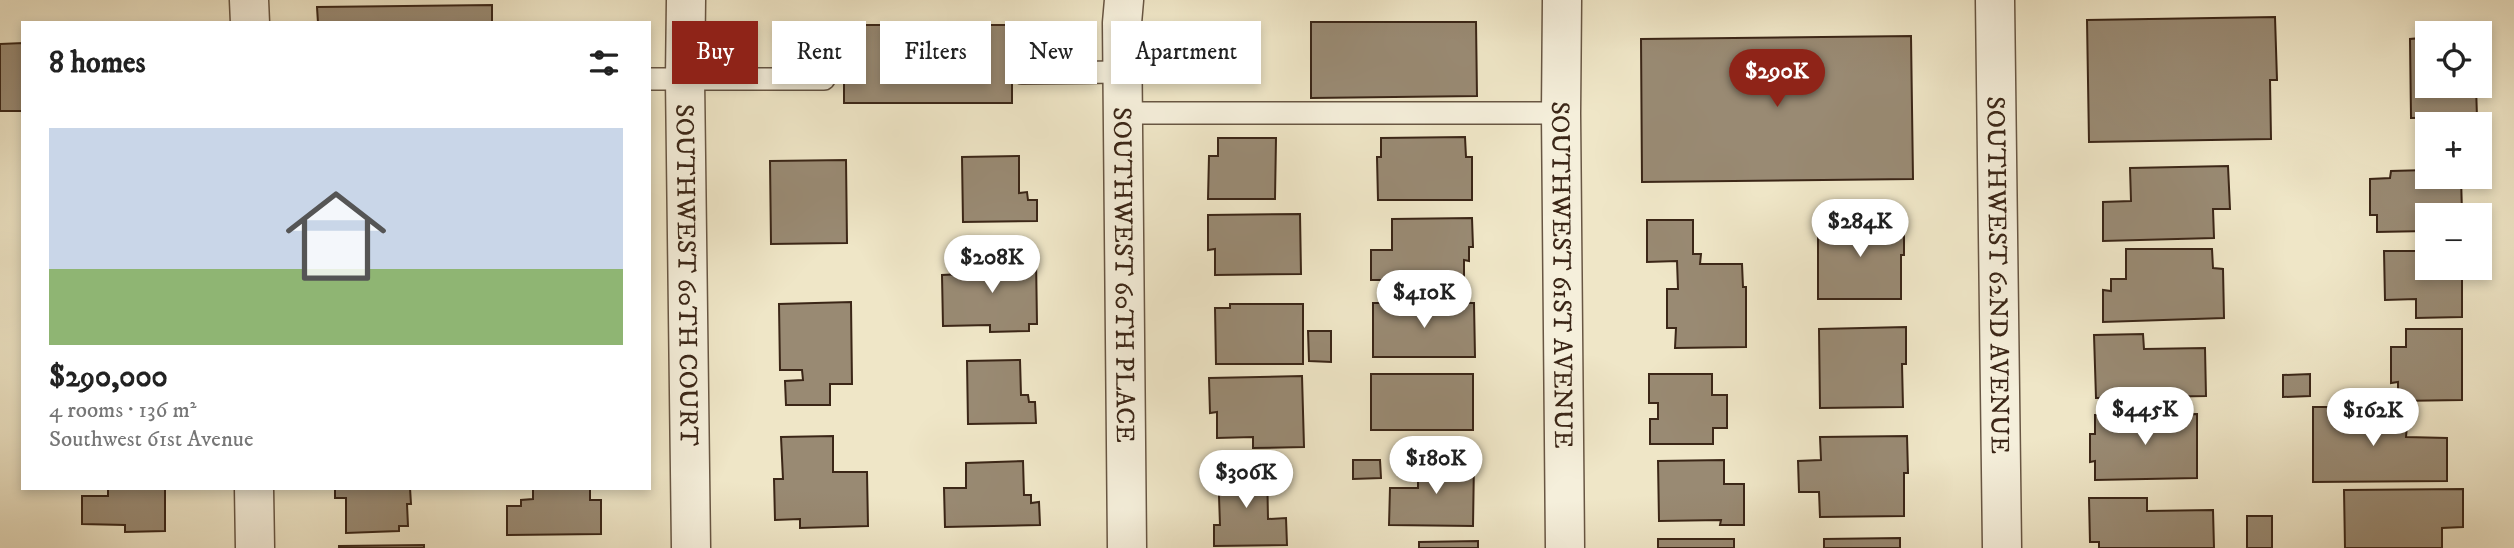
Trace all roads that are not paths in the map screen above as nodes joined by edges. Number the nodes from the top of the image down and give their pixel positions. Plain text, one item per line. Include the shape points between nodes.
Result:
1 (249, 0) edge
2 (686, 0) edge
3 (1124, 0) edge
4 (1562, 0) edge
5 (1995, 0) edge
6 (250, 21) edge
7 (1122, 21) edge
8 (667, 79) edge
9 (772, 79) edge
10 (1122, 84) edge
11 (1122, 113) junction
12 (1561, 113) junction
13 (254, 490) edge
14 (255, 548) edge
15 (691, 548) edge
16 (1127, 548) edge
17 (1565, 548) edge
18 (2002, 548) edge

1 - 6 street
2 - 8 street, SOUTHWEST 60TH COURT
3 - 7 street, SOUTHWEST 60TH PLACE
4 - 12 street, SOUTHWEST 61ST AVENUE
5 - 18 street, SOUTHWEST 62ND AVENUE
8 - 9 lane
8 - 15 street, SOUTHWEST 60TH COURT
10 - 11 street, SOUTHWEST 60TH PLACE
11 - 12 lane
11 - 16 street, SOUTHWEST 60TH PLACE
12 - 17 street, SOUTHWEST 61ST AVENUE
13 - 14 street

